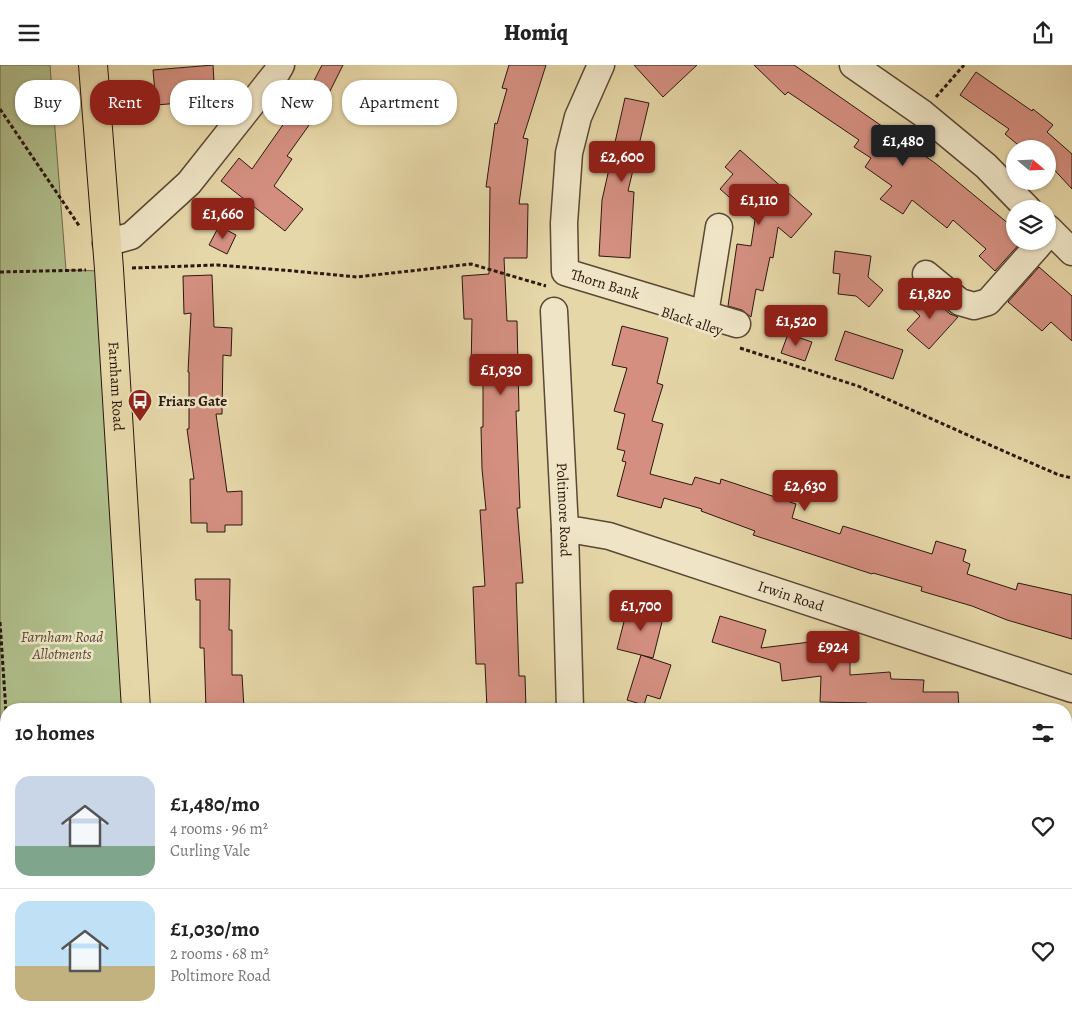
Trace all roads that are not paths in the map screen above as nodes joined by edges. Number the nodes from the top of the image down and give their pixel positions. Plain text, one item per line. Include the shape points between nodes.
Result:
1 (93, 65) edge
2 (281, 65) edge
3 (601, 65) edge
4 (852, 65) edge
5 (1019, 200) edge
6 (719, 227) dead end
7 (1056, 240) edge
8 (1033, 250) edge
9 (1072, 252) edge
10 (107, 256) junction
11 (926, 274) dead end
12 (554, 311) dead end
13 (705, 314) junction
14 (738, 336) road end
15 (565, 530) junction
16 (1072, 689) edge
17 (136, 703) edge
18 (570, 703) edge

1 - 10 main road, Farnham Road
2 - 10 street via 189,183
3 - 13 street, Thorn Bank via 578,117 569,153 564,223 565,272
4 - 5 street via 922,113 986,166
6 - 13 street
7 - 9 street
8 - 11 street via 988,302 974,306 960,302
10 - 17 main road, Farnham Road
12 - 15 street, Poltimore Road
13 - 14 street, Thorn Bank
15 - 16 street, Irwin Road via 609,536
15 - 18 street, Poltimore Road

